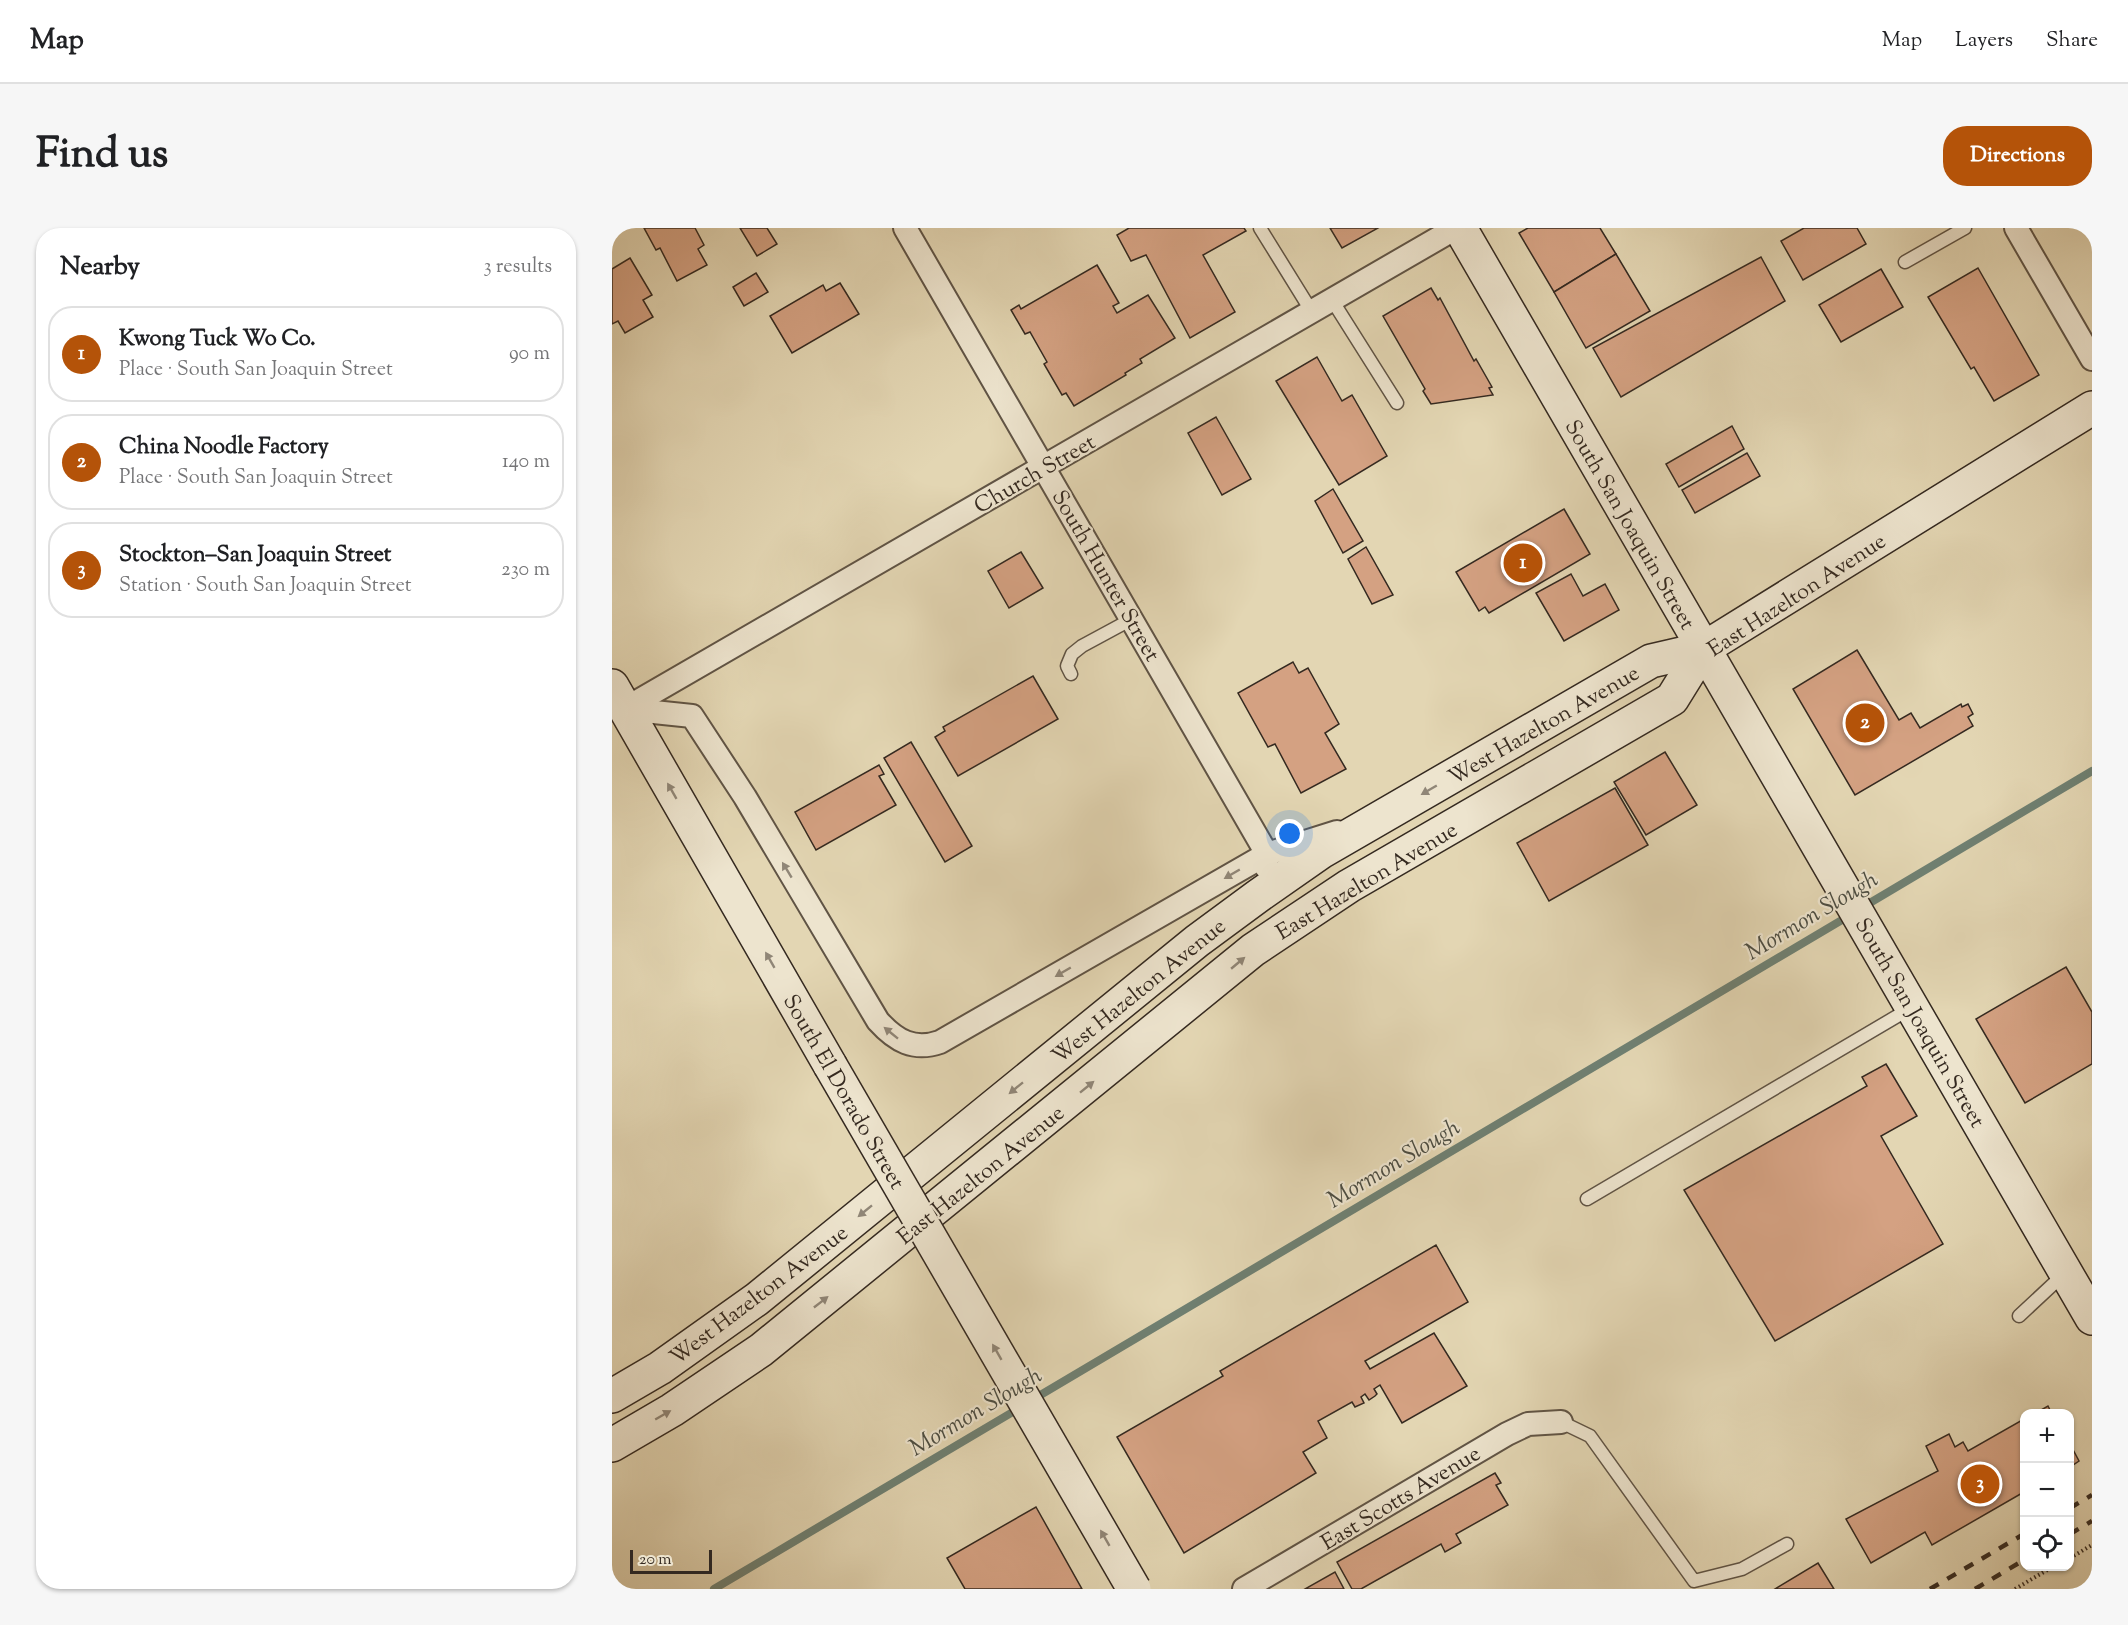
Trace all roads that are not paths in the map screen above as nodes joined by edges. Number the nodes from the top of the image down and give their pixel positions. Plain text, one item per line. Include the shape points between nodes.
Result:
1 (905, 228) edge
2 (1260, 228) edge
3 (1458, 228) edge
4 (1965, 228) edge
5 (2016, 228) edge
6 (1905, 262) dead end
7 (1332, 300) junction
8 (1312, 312) junction
9 (2092, 359) edge
10 (1397, 402) dead end
11 (2092, 408) edge
12 (1044, 467) junction
13 (1132, 619) junction
14 (1703, 649) junction
15 (1071, 674) dead end
16 (616, 704) edge
17 (1384, 816) junction
18 (1267, 854) junction
19 (1258, 896) junction
20 (1912, 1008) junction
21 (1587, 1199) dead end
22 (2066, 1272) junction
23 (2019, 1316) dead end
24 (2092, 1318) edge
25 (612, 1396) edge
26 (1561, 1422) joint
27 (612, 1445) edge
28 (1787, 1544) dead end
29 (1134, 1589) edge
30 (1244, 1589) edge

1 - 12 street, South Hunter Street
2 - 8 lane
3 - 7 street, Church Street
3 - 14 main road, South San Joaquin Street
4 - 6 lane
5 - 9 street
7 - 8 street, Church Street
7 - 10 lane
8 - 12 street, Church Street
11 - 14 main road, East Hazelton Avenue
12 - 13 street, South Hunter Street
12 - 16 street, Church Street
13 - 15 lane via 1072,654 1067,666
13 - 18 street, South Hunter Street
14 -> 17 main road, West Hazelton Avenue via 1651,661
14 - 20 main road, South San Joaquin Street
27 -> 14 main road, East Hazelton Avenue via 761,1350 1253,950 1349,886 1672,699
18 -> 16 street, East Hazelton Avenue via 924,1048 892,1036 878,1021 745,797 692,716
29 -> 16 main road, South El Dorado Street, bridge
17 - 18 street, East Hazelton Avenue
17 - 19 main road, West Hazelton Avenue via 1321,852
18 - 19 street
19 -> 25 main road, West Hazelton Avenue via 758,1299 660,1368
20 - 21 lane
20 - 22 main road, South San Joaquin Street
22 - 23 lane
22 - 24 main road, South San Joaquin Street
26 - 28 lane via 1590,1436 1694,1581 1742,1569
26 - 30 street, East Scotts Avenue via 1528,1425 1507,1434

